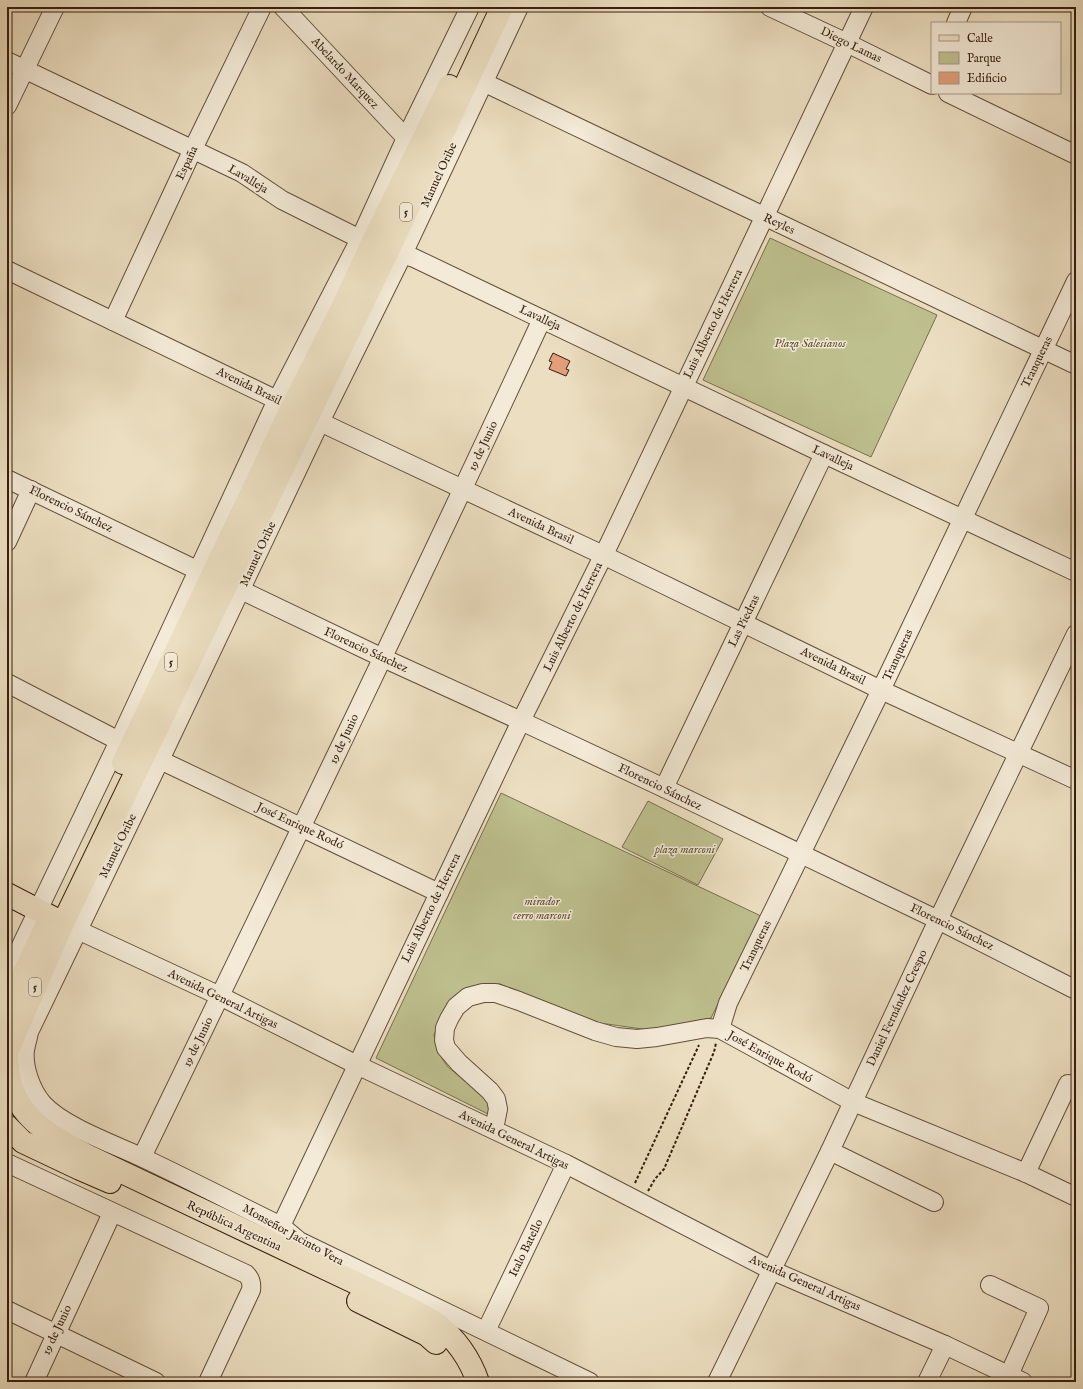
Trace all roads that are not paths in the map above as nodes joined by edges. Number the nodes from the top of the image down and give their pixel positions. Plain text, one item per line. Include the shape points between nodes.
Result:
1 (55, 7) edge
2 (262, 7) edge
3 (283, 7) edge
4 (470, 7) edge
5 (487, 7) edge
6 (502, 7) edge
7 (519, 7) edge
8 (770, 7) edge
9 (864, 7) edge
10 (964, 7) edge
11 (956, 22) edge
12 (847, 43) junction
13 (7, 61) edge
14 (25, 70) junction
15 (931, 81) edge
16 (483, 82) junction
17 (950, 94) edge
18 (7, 106) edge
19 (406, 138) junction
20 (193, 149) junction
21 (1076, 155) edge
22 (765, 217) junction
23 (381, 246) junction
24 (7, 270) edge
25 (1076, 281) edge
26 (542, 319) junction
27 (113, 321) junction
28 (1043, 350) junction
29 (1076, 365) edge
30 (683, 386) junction
31 (299, 411) junction
32 (824, 454) junction
33 (7, 479) edge
34 (463, 489) junction
35 (31, 490) junction
36 (962, 518) junction
37 (7, 542) edge
38 (603, 555) junction
39 (199, 571) junction
40 (1076, 572) edge
41 (241, 590) junction
42 (744, 622) junction
43 (1076, 634) edge
44 (383, 658) junction
45 (7, 683) edge
46 (881, 690) junction
47 (521, 720) junction
48 (119, 741) junction
49 (1018, 753) junction
50 (160, 760) junction
51 (1076, 780) edge
52 (664, 788) junction
53 (302, 827) junction
54 (800, 854) junction
55 (439, 892) junction
56 (7, 894) edge
57 (57, 920) junction
58 (938, 920) junction
59 (7, 975) edge
60 (1076, 990) edge
61 (220, 996) junction
62 (7, 1009) edge
63 (713, 1028) junction
64 (7, 1052) edge
65 (7, 1057) edge
66 (357, 1065) junction
67 (1068, 1084) dead end
68 (853, 1102) junction
69 (42, 1103) joint
70 (7, 1126) edge
71 (494, 1129) junction
72 (15, 1140) edge
73 (830, 1151) junction
74 (142, 1157) junction
75 (7, 1164) edge
76 (566, 1164) junction
77 (1026, 1173) junction
78 (1076, 1197) edge
79 (934, 1202) dead end
80 (112, 1213) junction
81 (281, 1226) junction
82 (772, 1270) junction
83 (990, 1285) dead end
84 (7, 1310) edge
85 (486, 1331) junction
86 (56, 1333) junction
87 (945, 1345) junction
88 (1016, 1378) edge
89 (34, 1382) edge
90 (156, 1382) edge
91 (208, 1382) edge
92 (462, 1382) edge
93 (478, 1382) edge
94 (590, 1382) edge
95 (717, 1382) edge
96 (927, 1382) edge

1 - 14 street
2 - 20 street, España
3 - 19 street, Abelardo Marquez
4 - 19 street
5 - 23 main road, Manuel Oribe / 5
6 - 23 main road, Manuel Oribe / 5
7 - 16 street, Manuel Oribe
8 - 12 street, Diego Lamas
9 - 12 street, Luis Alberto de Herrera
10 - 11 street
12 - 15 street, Diego Lamas
12 - 22 street, Luis Alberto de Herrera
13 - 14 street, Lavalleja
14 - 18 street
14 - 20 street, Lavalleja
16 - 22 street, Reyles
16 - 23 street, Manuel Oribe
17 - 21 street
19 - 23 street
20 - 23 street, Lavalleja via 242,173 282,200
20 - 27 street, España
22 - 28 street, Reyles
22 - 30 street, Luis Alberto de Herrera
23 - 26 street, Lavalleja via 414,258
23 - 31 street
23 - 31 street, Manuel Oribe
23 - 31 main road, Manuel Oribe / 5
24 - 27 street, Avenida Brasil
25 - 28 street, Tranqueras
26 - 30 street, Lavalleja
26 - 34 street, 19 de Junio
27 - 31 street, Avenida Brasil
28 - 29 street, Reyles
28 - 36 street, Tranqueras
30 - 32 street, Lavalleja
30 - 38 street, Luis Alberto de Herrera
31 - 34 street, Avenida Brasil
31 - 39 street
31 - 41 street, Manuel Oribe
31 - 57 main road, Manuel Oribe / 5
32 - 36 street, Lavalleja
32 - 42 street, Las Piedras
33 - 35 street, Florencio Sánchez
34 - 38 street, Avenida Brasil
34 - 44 street, 19 de Junio
35 - 37 street
35 - 39 street, Florencio Sánchez
36 - 40 street, Lavalleja
36 - 46 street, Tranqueras
38 - 42 street, Avenida Brasil
38 - 47 street, Luis Alberto de Herrera
39 - 48 street
41 - 44 street, Florencio Sánchez
41 - 50 street, Manuel Oribe
42 - 46 street, Avenida Brasil
42 - 52 street, Las Piedras
43 - 49 street, Daniel Fernández Crespo
44 - 47 street, Florencio Sánchez
44 - 53 street, 19 de Junio
45 - 48 street
46 - 49 street, Avenida Brasil
46 - 54 street, Tranqueras
47 - 52 street, Florencio Sánchez
47 - 55 street, Luis Alberto de Herrera
48 - 57 street
49 - 51 street, Avenida Brasil
49 - 58 street, Daniel Fernández Crespo
50 - 53 street, José Enrique Rodó
50 - 57 street, Manuel Oribe
52 - 54 street, Florencio Sánchez
53 - 55 street, José Enrique Rodó
53 - 61 street, 19 de Junio
54 - 58 street, Florencio Sánchez
54 - 63 street, Tranqueras via 728,1003
55 - 66 street, Luis Alberto de Herrera
56 - 57 main road, Avenida General Artigas
57 - 59 street
57 - 61 street, Avenida General Artigas
57 - 62 main road, Manuel Oribe / 5
57 - 64 main road, Manuel Oribe / 5
57 - 69 street, Manuel Oribe via 25,1050 26,1067 32,1086
58 - 60 street, Florencio Sánchez
58 - 68 street, Daniel Fernández Crespo
61 - 66 street, Avenida General Artigas
61 - 74 street, 19 de Junio
63 - 68 street, José Enrique Rodó
63 - 71 street via 657,1037 616,1037 496,993 468,997 456,1006 445,1028 444,1040 446,1048 459,1063 496,1099 498,1109
65 - 93 main road, República Argentina via 12,1087 17,1099 35,1123 47,1133 88,1156 436,1323 466,1356
66 - 71 street, Avenida General Artigas
66 - 81 street, Luis Alberto de Herrera
67 - 77 street
68 - 73 street, Daniel Fernández Crespo
68 - 77 street, José Enrique Rodó
69 - 74 street, Monseñor Jacinto Vera via 59,1117
70 - 72 main road, República Argentina
71 - 76 street, Avenida General Artigas
72 - 92 main road, República Argentina via 160,1204 428,1335 444,1350 460,1374
73 - 79 street
73 - 82 street, Daniel Fernández Crespo
74 - 81 street, Monseñor Jacinto Vera
75 - 80 street
76 - 82 street, Avenida General Artigas
76 - 85 street, Italo Batello
77 - 78 street, José Enrique Rodó
80 - 86 street, 19 de Junio
80 - 91 street via 246,1274 249,1278 251,1290
81 - 85 street, Monseñor Jacinto Vera via 299,1241
82 - 87 street, Avenida General Artigas
82 - 95 street, Daniel Fernández Crespo
83 - 88 street via 1039,1308
84 - 86 street
85 - 94 street, Monseñor Jacinto Vera
86 - 89 street, 19 de Junio
86 - 90 street
87 - 88 street, Avenida General Artigas
87 - 96 street

